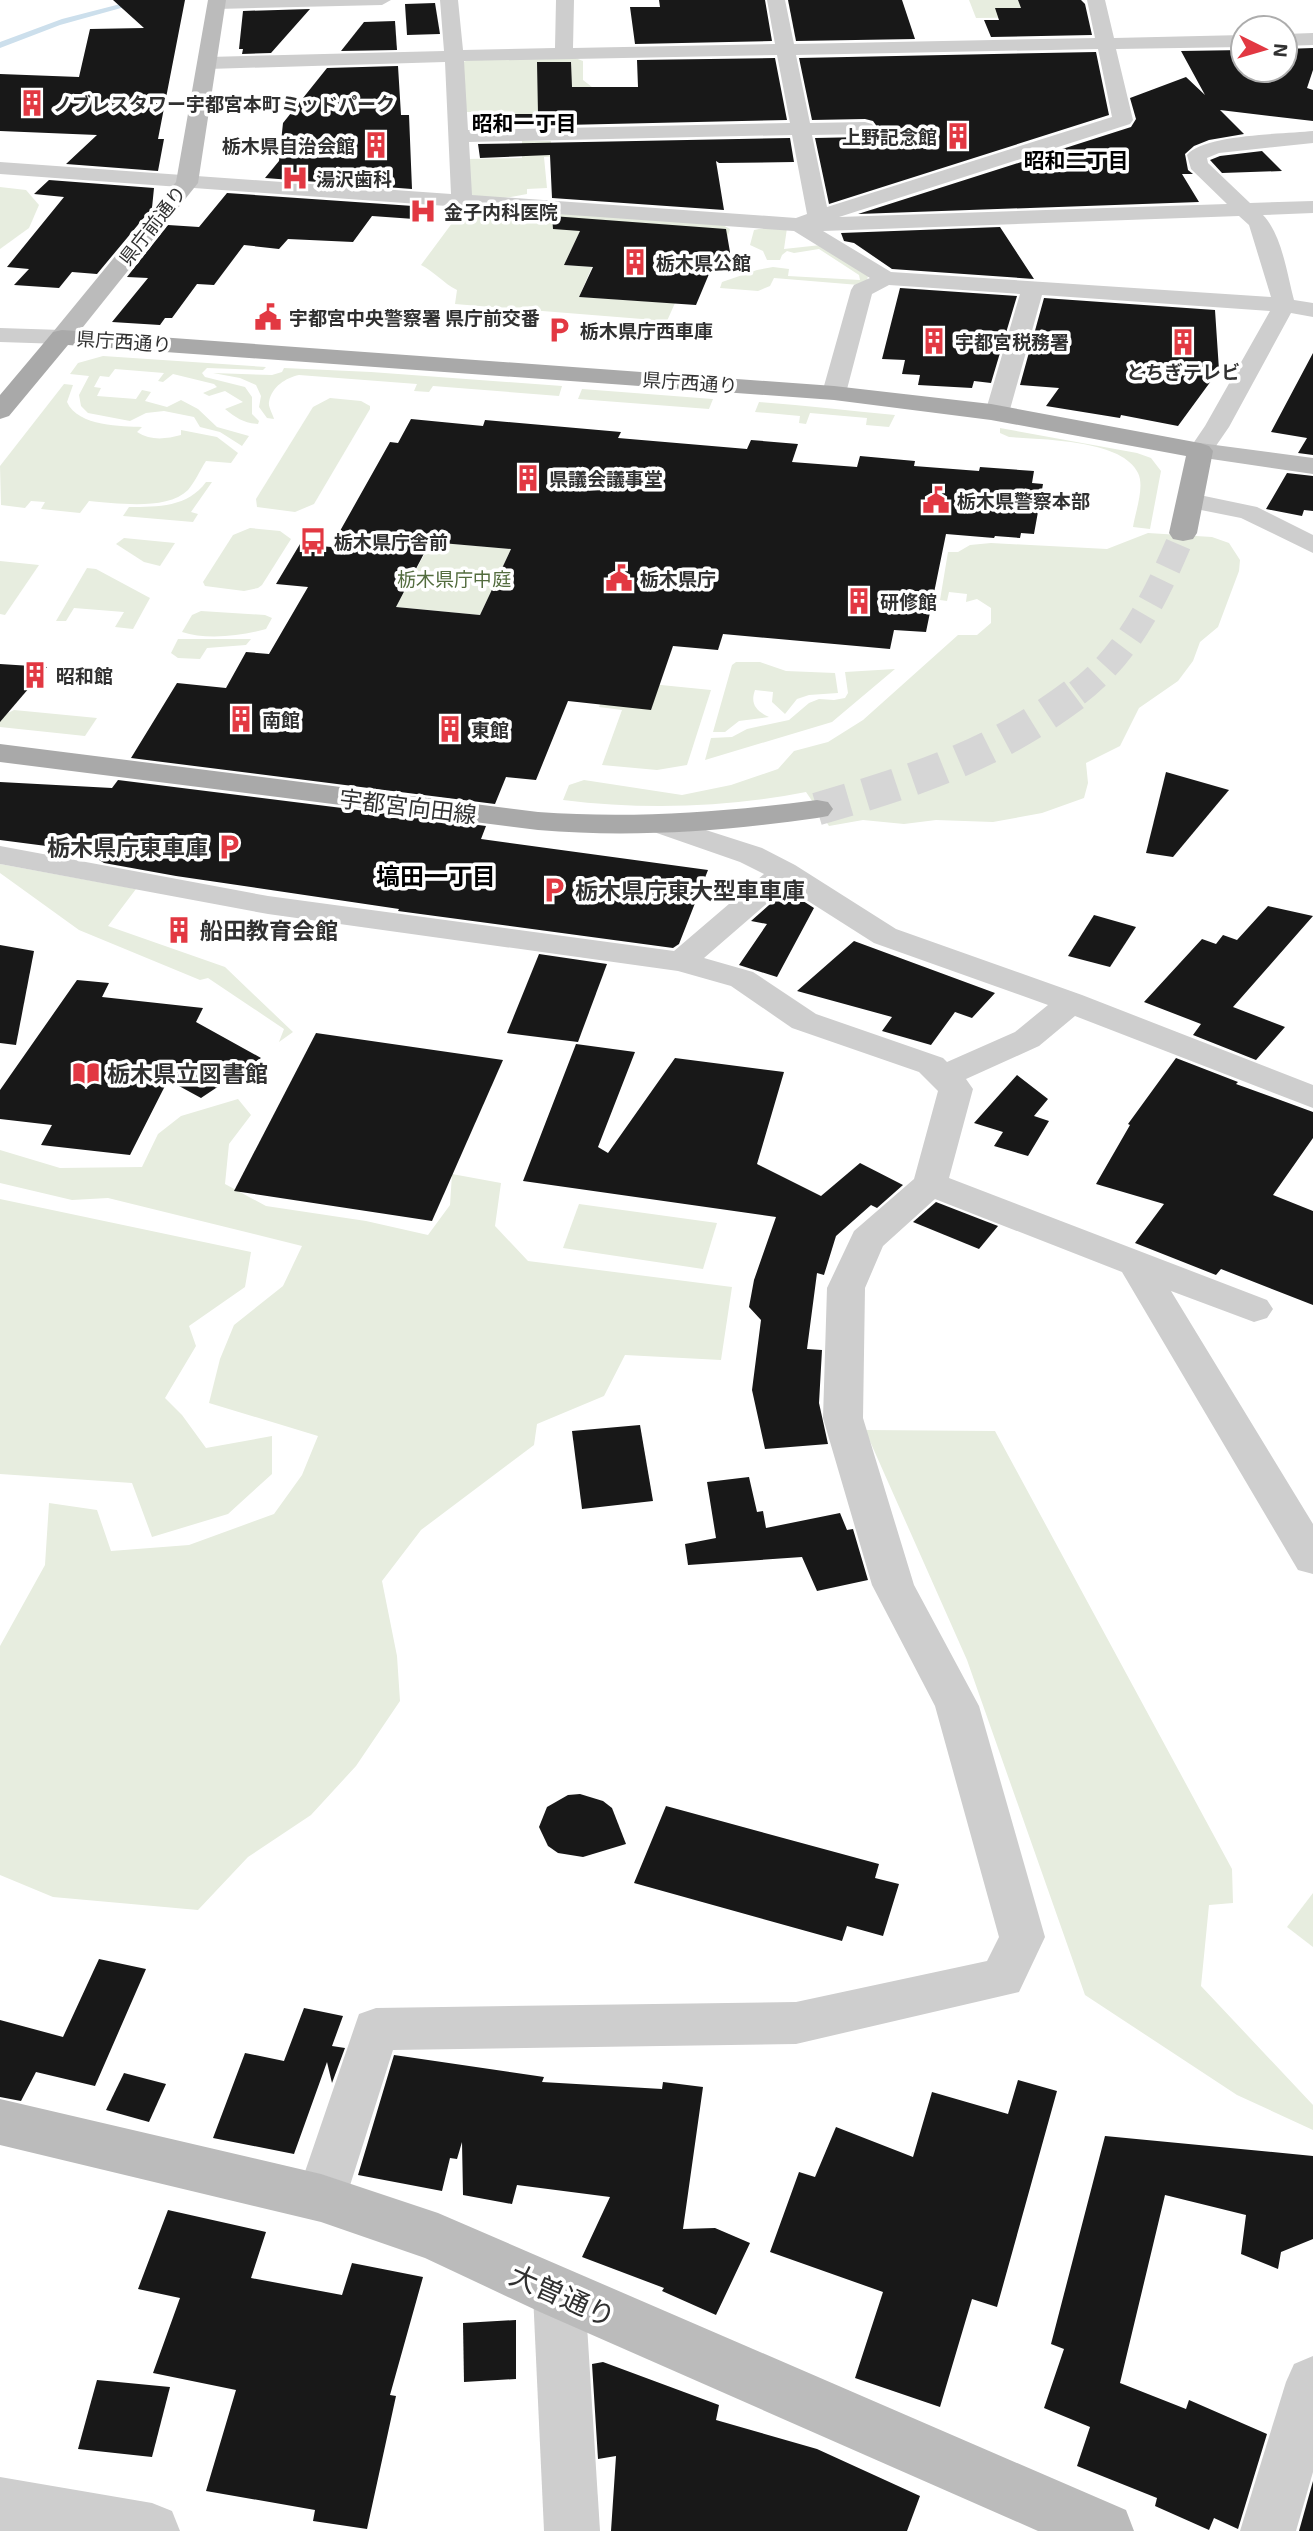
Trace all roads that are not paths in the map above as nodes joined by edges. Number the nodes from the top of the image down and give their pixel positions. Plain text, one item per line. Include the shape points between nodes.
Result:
1 (382, 0) edge
2 (449, 0) edge
3 (565, 0) edge
4 (776, 0) edge
5 (1096, 0) edge
6 (217, 2) edge
7 (1229, 41) edge
8 (1107, 44) junction
9 (784, 50) junction
10 (564, 54) junction
11 (454, 56) junction
12 (208, 63) junction
13 (865, 128) dead end
14 (800, 130) junction
15 (458, 136) junction
16 (1313, 137) edge
17 (0, 168) edge
18 (187, 183) junction
19 (462, 202) junction
20 (1313, 207) edge
21 (1244, 210) junction
22 (808, 221) junction
23 (886, 278) junction
24 (1033, 288) junction
25 (1284, 305) junction
26 (1313, 310) edge
27 (0, 335) edge
28 (62, 337) junction
29 (834, 393) junction
30 (0, 411) edge
31 (997, 413) junction
32 (1200, 451) junction
33 (1313, 466) edge
34 (1190, 501) junction
35 (1183, 533) tunnel mouth
36 (1313, 545) edge
37 (0, 754) edge
38 (817, 809) tunnel mouth
39 (662, 825) junction
40 (0, 855) edge
41 (784, 872) junction
42 (681, 962) junction
43 (1070, 1002) junction
44 (943, 1076) junction
45 (1313, 1097) edge
46 (930, 1184) junction
47 (1136, 1264) junction
48 (1254, 1309) dead end
49 (1313, 1559) edge
50 (0, 2122) edge
51 (321, 2198) junction
52 (559, 2294) junction
53 (1313, 2382) edge
54 (0, 2505) edge
55 (152, 2531) edge
56 (572, 2531) edge
57 (1105, 2531) edge
58 (1269, 2531) edge

1 - 6 street
2 - 11 street
3 - 10 street
4 - 9 street
5 - 8 street
6 - 12 street, 県庁前通り
7 - 8 street
8 - 9 street
8 - 22 street via 1123,120
9 - 10 street
9 - 14 street
10 - 11 street
11 - 12 street
11 - 15 street
12 - 18 street, 県庁前通り
13 - 14 street
14 - 15 street
14 - 22 street
15 - 19 street
16 - 21 street via 1215,147 1197,155 1198,165
17 - 18 street
18 - 19 street
18 - 28 street, 県庁前通り
19 - 22 street
20 - 21 street
21 - 22 street
21 - 25 street via 1259,223
22 - 23 street
23 - 24 street
23 - 29 street via 862,290
24 - 25 street
24 - 31 street
25 - 26 street
25 - 32 street
27 - 28 street
28 - 29 main road, 県庁西通り
28 - 30 main road, 県庁前通り
29 - 31 main road, 県庁西通り
31 - 32 main road, 県庁西通り
32 - 33 street, 県庁西通り
32 - 34 main road
34 - 35 main road
34 - 36 street via 1248,512
37 - 39 main road, 宇都宮向田線 via 538,821
38 - 39 main road, 宇都宮向田線
39 - 41 street via 751,855
40 - 42 street via 268,905
41 - 42 street
41 - 43 street via 885,936
42 - 44 street via 742,979 804,1021 931,1065
43 - 44 street via 1023,1044
43 - 45 street
44 - 46 street via 956,1089
46 - 47 street
46 - 51 street via 867,1240 846,1288 843,1418 893,1585 961,1719 1022,1937 1002,1978 796,2023 376,2029
47 - 48 street
47 - 49 street
50 - 51 street, 大曽通り
51 - 52 street, 大曽通り via 438,2238
52 - 56 street
52 - 57 street, 大曽通り
53 - 58 street
54 - 55 street

